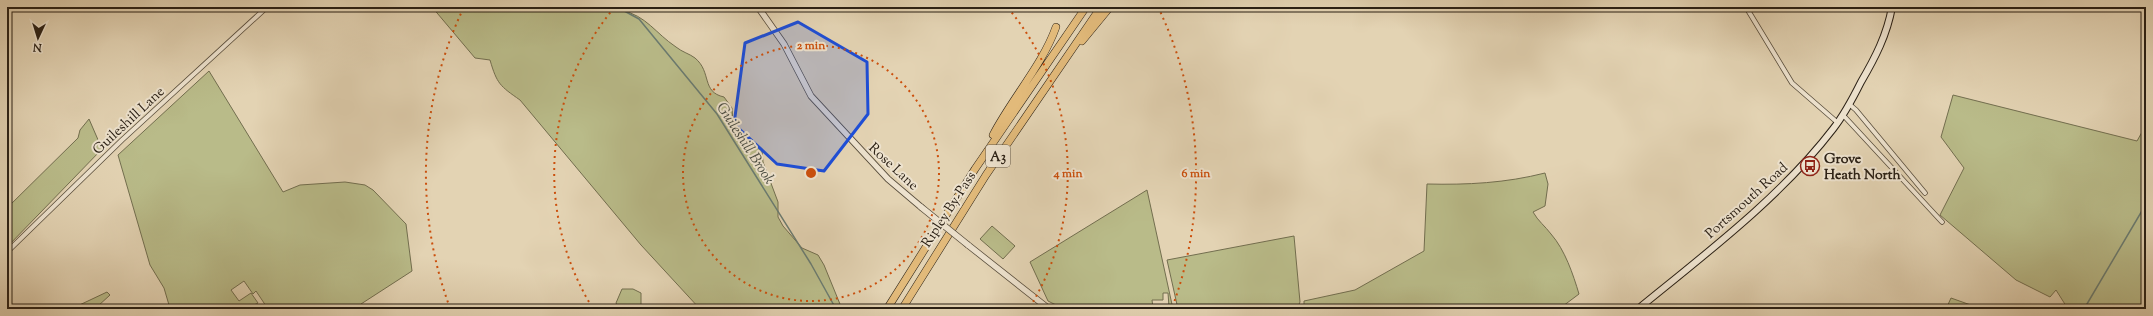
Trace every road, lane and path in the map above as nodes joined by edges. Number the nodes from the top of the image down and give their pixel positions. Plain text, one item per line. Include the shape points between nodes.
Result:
1 (267, 7) edge
2 (758, 7) edge
3 (1086, 7) edge
4 (1101, 7) edge
5 (1110, 7) edge
6 (1746, 7) edge
7 (1892, 7) edge
8 (1056, 27) dead end
9 (1035, 101) junction
10 (1849, 104) junction
11 (1843, 115) junction
12 (1838, 123) junction
13 (975, 169) junction
14 (1924, 193) dead end
15 (1942, 222) dead end
16 (7, 252) edge
17 (887, 309) edge
18 (902, 309) edge
19 (1049, 309) edge
20 (1638, 309) edge

1 - 16 street, Guileshill Lane via 122,140
2 - 19 street, Rose Lane, bridge via 784,44 811,96 888,179
3 - 13 highway, Ripley By-Pass / A3
4 - 9 highway, Ripley By-Pass / A3
5 - 9 highway
6 - 12 street via 1792,83
7 - 10 main road, Portsmouth Road via 1880,48
8 - 13 highway via 1048,46 1004,113
9 - 18 highway, Ripley By-Pass / A3
10 - 11 main road, Portsmouth Road
10 - 14 street
11 - 12 main road, Portsmouth Road
11 - 15 street
12 - 20 main road, Portsmouth Road via 1804,164 1772,196
13 - 17 highway, Ripley By-Pass / A3

